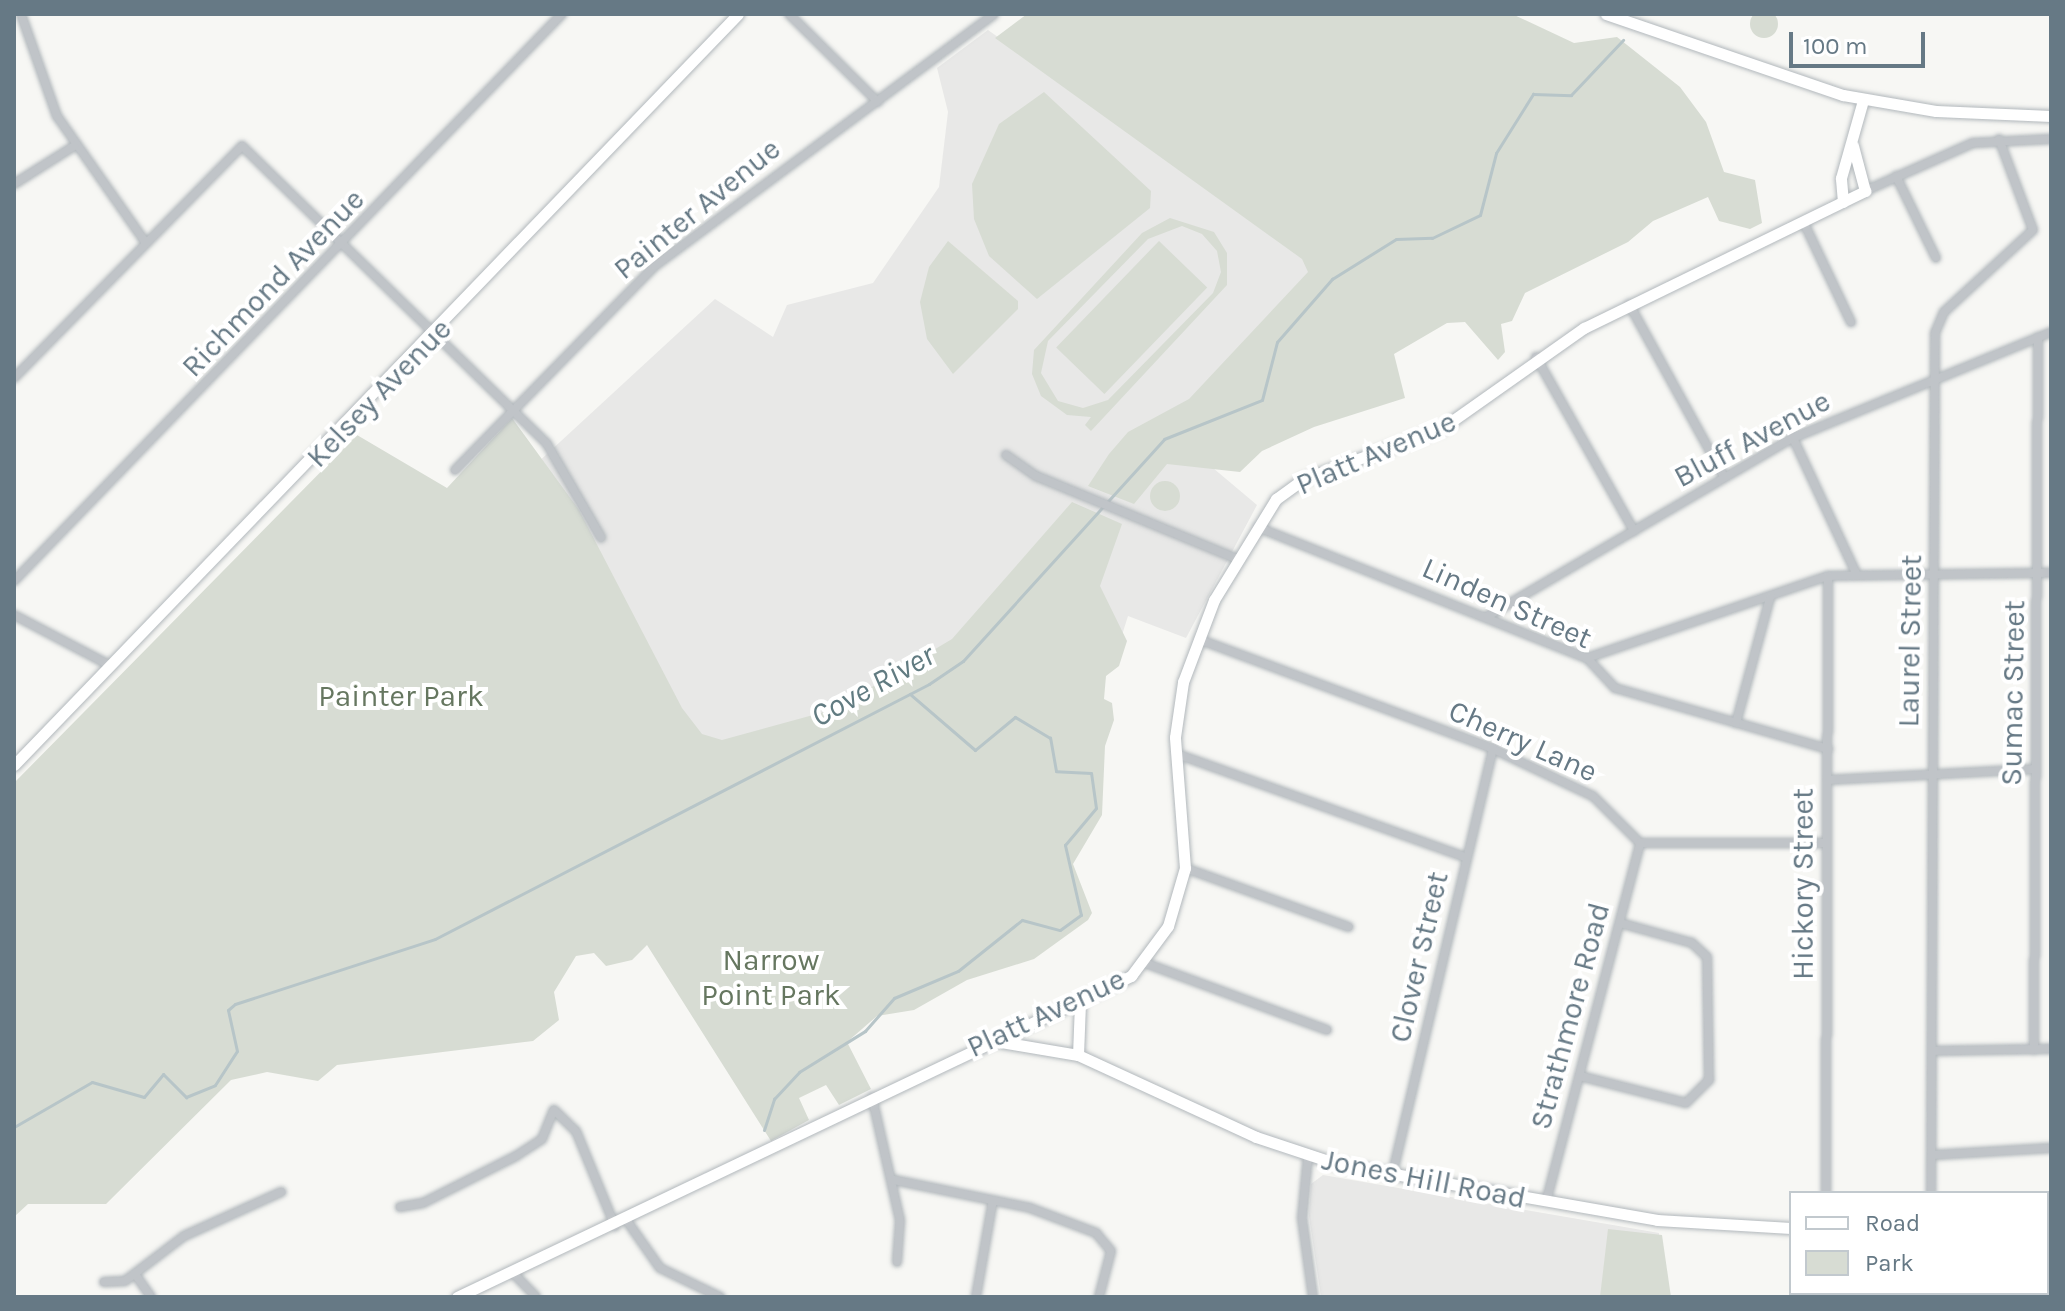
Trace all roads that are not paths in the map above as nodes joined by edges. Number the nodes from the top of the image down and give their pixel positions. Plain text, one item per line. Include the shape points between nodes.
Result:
1 (21, 14) edge
2 (562, 14) edge
3 (738, 14) edge
4 (789, 14) edge
5 (994, 14) edge
6 (1606, 14) edge
7 (1863, 100) junction
8 (878, 102) junction
9 (2051, 116) edge
10 (1999, 139) junction
11 (2051, 139) edge
12 (74, 146) junction
13 (1853, 146) junction
14 (1896, 176) junction
15 (14, 184) edge
16 (1865, 191) junction
17 (1843, 202) junction
18 (1803, 221) junction
19 (146, 243) junction
20 (344, 246) junction
21 (1936, 258) dead end
22 (1629, 304) junction
23 (1851, 322) dead end
24 (2051, 332) edge
25 (435, 336) junction
26 (2038, 337) junction
27 (1536, 357) junction
28 (14, 378) edge
29 (1934, 380) junction
30 (512, 411) junction
31 (1793, 438) junction
32 (1006, 455) dead end
33 (455, 470) dead end
34 (1724, 477) junction
35 (1256, 527) junction
36 (1634, 531) junction
37 (601, 537) dead end
38 (1235, 558) junction
39 (1856, 573) junction
40 (1936, 573) junction
41 (2040, 573) junction
42 (2051, 573) edge
43 (1828, 576) junction
44 (14, 581) edge
45 (1770, 598) junction
46 (14, 615) edge
47 (1488, 616) junction
48 (1198, 639) junction
49 (1587, 658) junction
50 (111, 666) junction
51 (1736, 723) junction
52 (1493, 749) junction
53 (1828, 749) junction
54 (1177, 754) junction
55 (14, 765) edge
56 (2036, 769) junction
57 (1932, 777) junction
58 (1827, 780) junction
59 (1640, 843) junction
60 (1827, 843) junction
61 (1467, 858) junction
62 (1185, 868) junction
63 (1620, 923) junction
64 (1349, 927) dead end
65 (1145, 963) junction
66 (1080, 1003) junction
67 (1327, 1030) dead end
68 (993, 1042) junction
69 (2051, 1049) edge
70 (2034, 1050) junction
71 (1933, 1051) junction
72 (1078, 1055) junction
73 (1580, 1076) junction
74 (872, 1096) junction
75 (2051, 1148) edge
76 (1933, 1155) junction
77 (1308, 1156) junction
78 (1392, 1176) junction
79 (894, 1180) junction
80 (1826, 1191) edge
81 (1931, 1191) edge
82 (281, 1192) dead end
83 (993, 1200) junction
84 (1546, 1202) junction
85 (400, 1207) dead end
86 (621, 1224) junction
87 (1789, 1228) edge
88 (897, 1262) dead end
89 (135, 1274) junction
90 (515, 1275) junction
91 (104, 1282) dead end
92 (151, 1297) edge
93 (457, 1297) edge
94 (536, 1297) edge
95 (720, 1297) edge
96 (976, 1297) edge
97 (1099, 1297) edge
98 (1313, 1297) edge

1 - 12 street
2 - 20 street, Richmond Avenue
3 - 25 main road, Kelsey Avenue
4 - 8 street
5 - 8 street, Painter Avenue
6 - 7 main road
7 - 9 main road
7 - 13 main road
8 - 30 street, Painter Avenue via 655,266
10 - 11 street, Platt Avenue
10 - 14 street, Platt Avenue
10 - 29 street, Laurel Street via 2033,230 1944,312 1935,333
12 - 15 street
12 - 19 street
13 - 16 main road
13 - 17 main road via 1841,178
14 - 16 street, Platt Avenue
14 - 21 street
16 - 17 main road, Platt Avenue
17 - 18 main road, Platt Avenue
18 - 22 main road, Platt Avenue
18 - 23 street
19 - 20 street via 242,146
19 - 28 street
20 - 25 street
20 - 44 street, Richmond Avenue
22 - 27 main road, Platt Avenue
22 - 34 street
24 - 26 street, Bluff Avenue
25 - 30 street
25 - 50 main road, Kelsey Avenue
26 - 29 street, Bluff Avenue
26 - 41 street, Sumac Street
27 - 35 main road, Platt Avenue via 1442,428 1304,479 1276,499
27 - 36 street
29 - 31 street, Bluff Avenue
29 - 40 street, Laurel Street
30 - 33 street, Painter Avenue
30 - 37 street via 562,463
31 - 34 street, Bluff Avenue
31 - 39 street
32 - 38 street via 1083,495
34 - 36 street, Bluff Avenue
35 - 38 main road, Platt Avenue
35 - 47 street, Linden Street
36 - 47 street, Bluff Avenue
38 - 48 main road, Platt Avenue
39 - 40 street
39 - 43 street
40 - 41 street
40 - 57 street, Laurel Street
41 - 42 street
41 - 56 street, Sumac Street
43 - 45 street
43 - 53 street, Hickory Street
45 - 49 street
45 - 51 street
46 - 50 street
47 - 49 street, Linden Street
48 - 52 street, Cherry Lane
48 - 54 main road, Platt Avenue via 1178,700
49 - 51 street, Linden Street via 1615,688
50 - 55 main road, Kelsey Avenue
51 - 53 street, Linden Street
52 - 59 street, Cherry Lane via 1593,796
52 - 61 street, Clover Street
53 - 58 street, Hickory Street
54 - 61 street
54 - 62 main road, Platt Avenue
56 - 57 street
56 - 70 street, Sumac Street
57 - 58 street
57 - 71 street, Laurel Street
58 - 60 street, Hickory Street
59 - 60 street
59 - 63 street, Strathmore Road
60 - 80 street, Hickory Street
61 - 78 street, Clover Street
62 - 64 street
62 - 65 main road, Platt Avenue via 1168,926
63 - 73 street, Strathmore Road
63 - 73 street via 1692,943 1707,957 1709,1080 1686,1103
65 - 66 main road, Platt Avenue
65 - 67 street
66 - 68 main road, Platt Avenue
66 - 72 main road
68 - 72 main road, Jones Hill Road via 1034,1042
68 - 74 main road, Platt Avenue
69 - 70 street
70 - 71 street
71 - 76 street, Laurel Street
72 - 77 main road, Jones Hill Road
73 - 84 street, Strathmore Road
74 - 79 street
74 - 86 main road, Platt Avenue
75 - 76 street
76 - 81 street, Laurel Street
77 - 78 main road, Jones Hill Road
77 - 98 street via 1302,1218
78 - 84 main road, Jones Hill Road
79 - 83 street
79 - 88 street
82 - 89 street via 184,1236
83 - 96 street
83 - 97 street via 1104,1239 1111,1251
84 - 87 main road, Jones Hill Road via 1706,1225
85 - 86 street via 423,1203 542,1139 554,1110 576,1131
86 - 90 main road, Platt Avenue
86 - 95 street via 660,1268
89 - 91 street
89 - 92 street
90 - 93 main road, Platt Avenue
90 - 94 street

